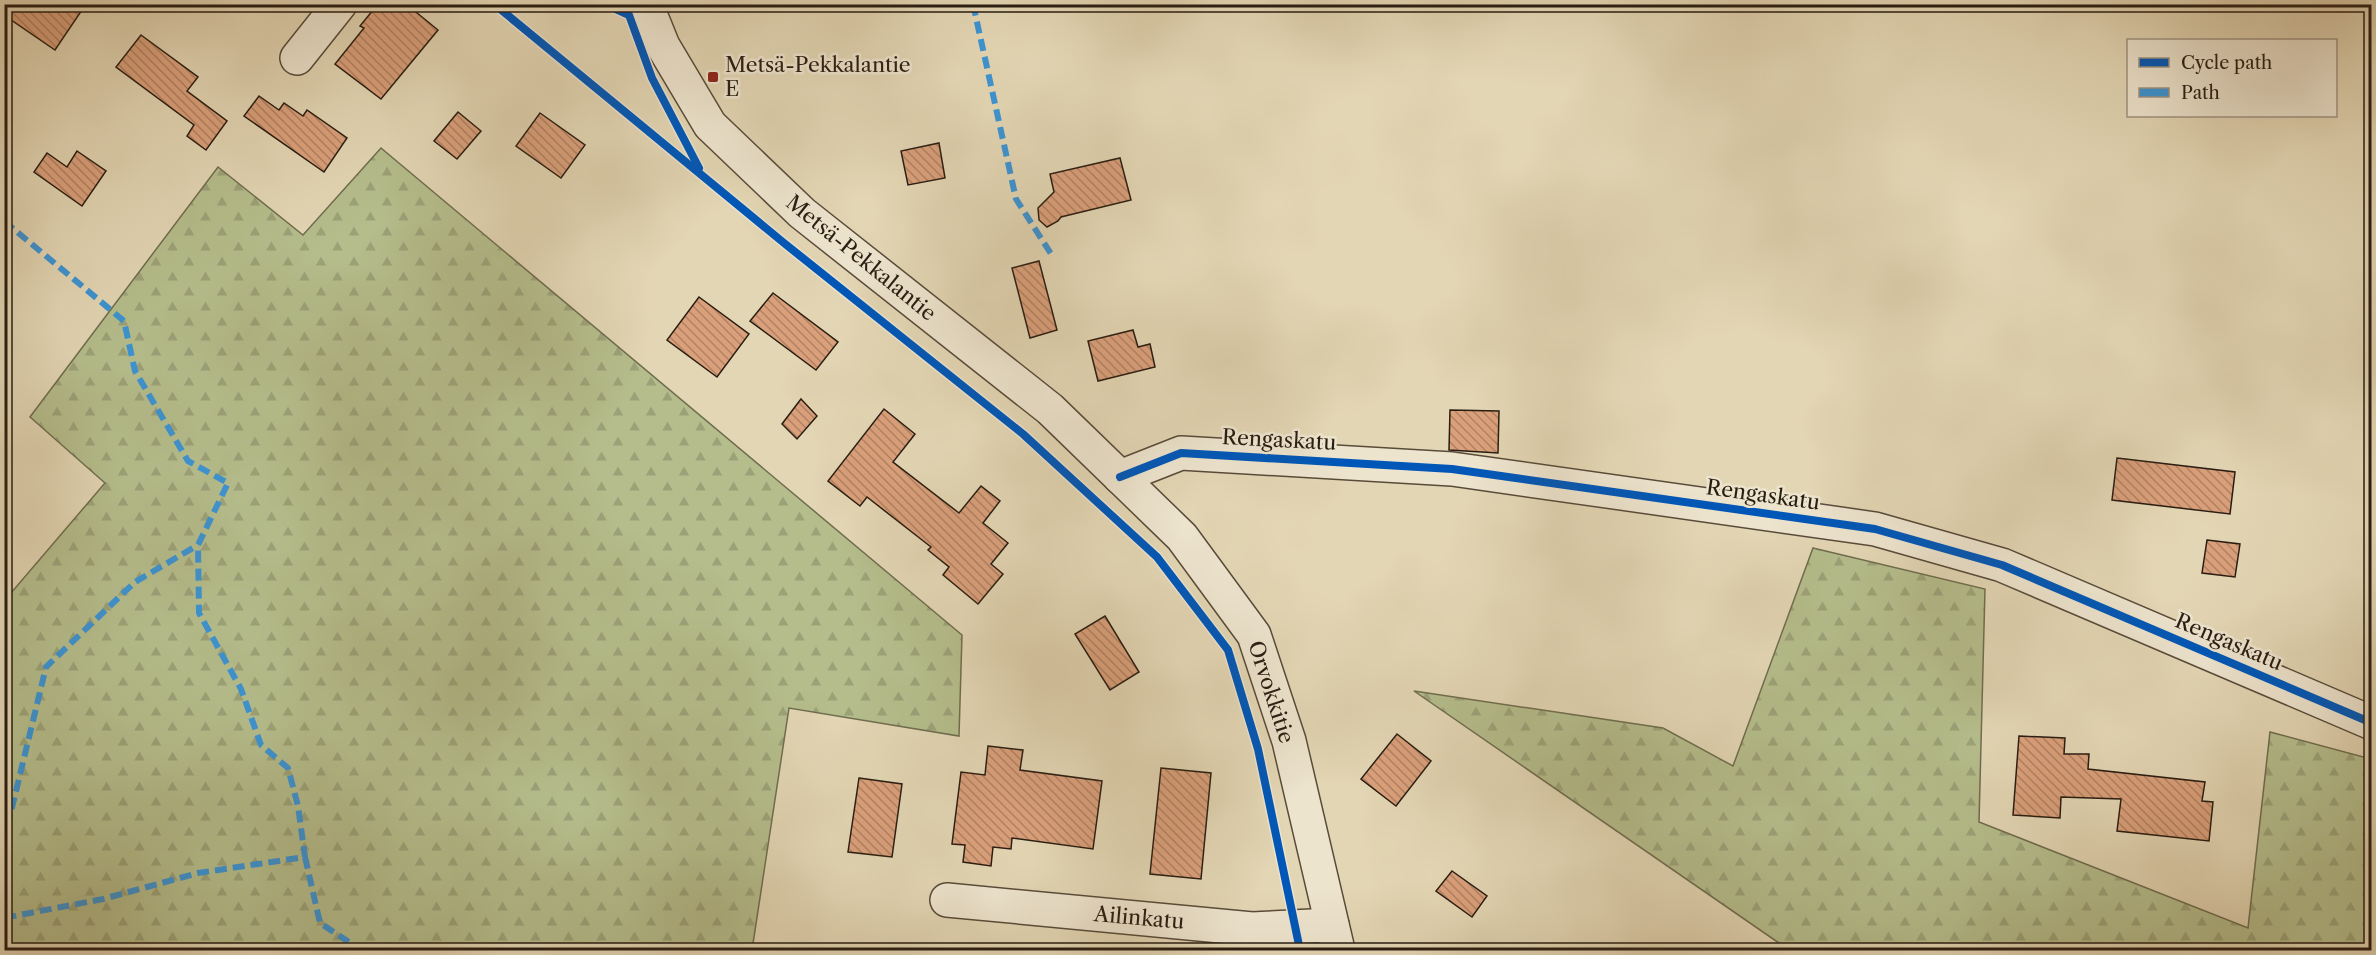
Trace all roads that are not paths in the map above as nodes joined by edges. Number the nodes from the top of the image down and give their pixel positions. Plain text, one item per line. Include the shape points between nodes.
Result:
1 (340, 4) edge
2 (646, 4) edge
3 (297, 58) dead end
4 (1120, 477) junction
5 (2372, 723) edge
6 (947, 900) dead end
7 (1335, 938) edge

1 - 3 street
2 - 4 street, Metsä-Pekkalantie via 663,46 710,125 802,213 1050,409
4 - 5 street, Rengaskatu via 1181,453 1452,469 1875,530 2002,565
4 - 7 street, Orvokkitie via 1182,537 1254,635 1289,741
6 - 7 street, Ailinkatu

